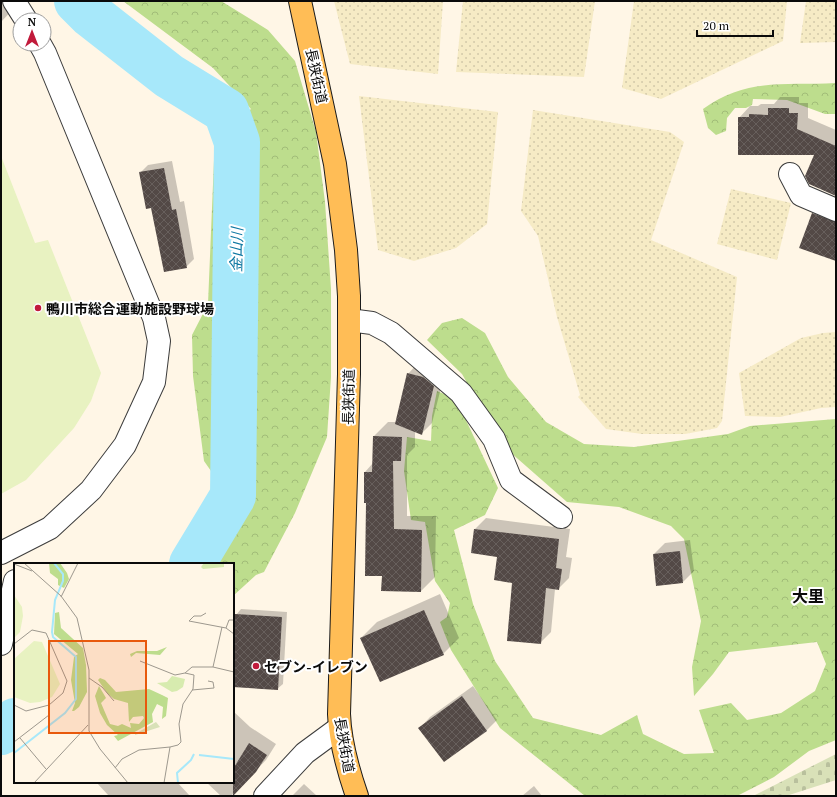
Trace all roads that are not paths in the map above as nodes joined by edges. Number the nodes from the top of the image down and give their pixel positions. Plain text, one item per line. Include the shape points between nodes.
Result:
1 (14, 1) edge
2 (300, 1) edge
3 (21, 12) edge
4 (45, 52) edge
5 (790, 174) dead end
6 (836, 210) edge
7 (349, 320) junction
8 (561, 517) dead end
9 (3, 552) edge
10 (14, 574) edge
11 (14, 586) edge
12 (1, 644) edge
13 (339, 728) junction
14 (265, 796) edge
15 (357, 796) edge

1 - 3 street
2 - 7 main road, 長狭街道 via 336,170 346,250
4 - 9 street via 154,318 159,341 154,382 125,445 91,490 50,528
5 - 6 street via 801,195
7 - 8 street via 372,323 391,333 461,393 494,439 511,480
7 - 13 main road, 長狭街道
9 - 10 street
11 - 12 street
13 - 14 street via 305,753
13 - 15 main road, 長狭街道 via 346,763

